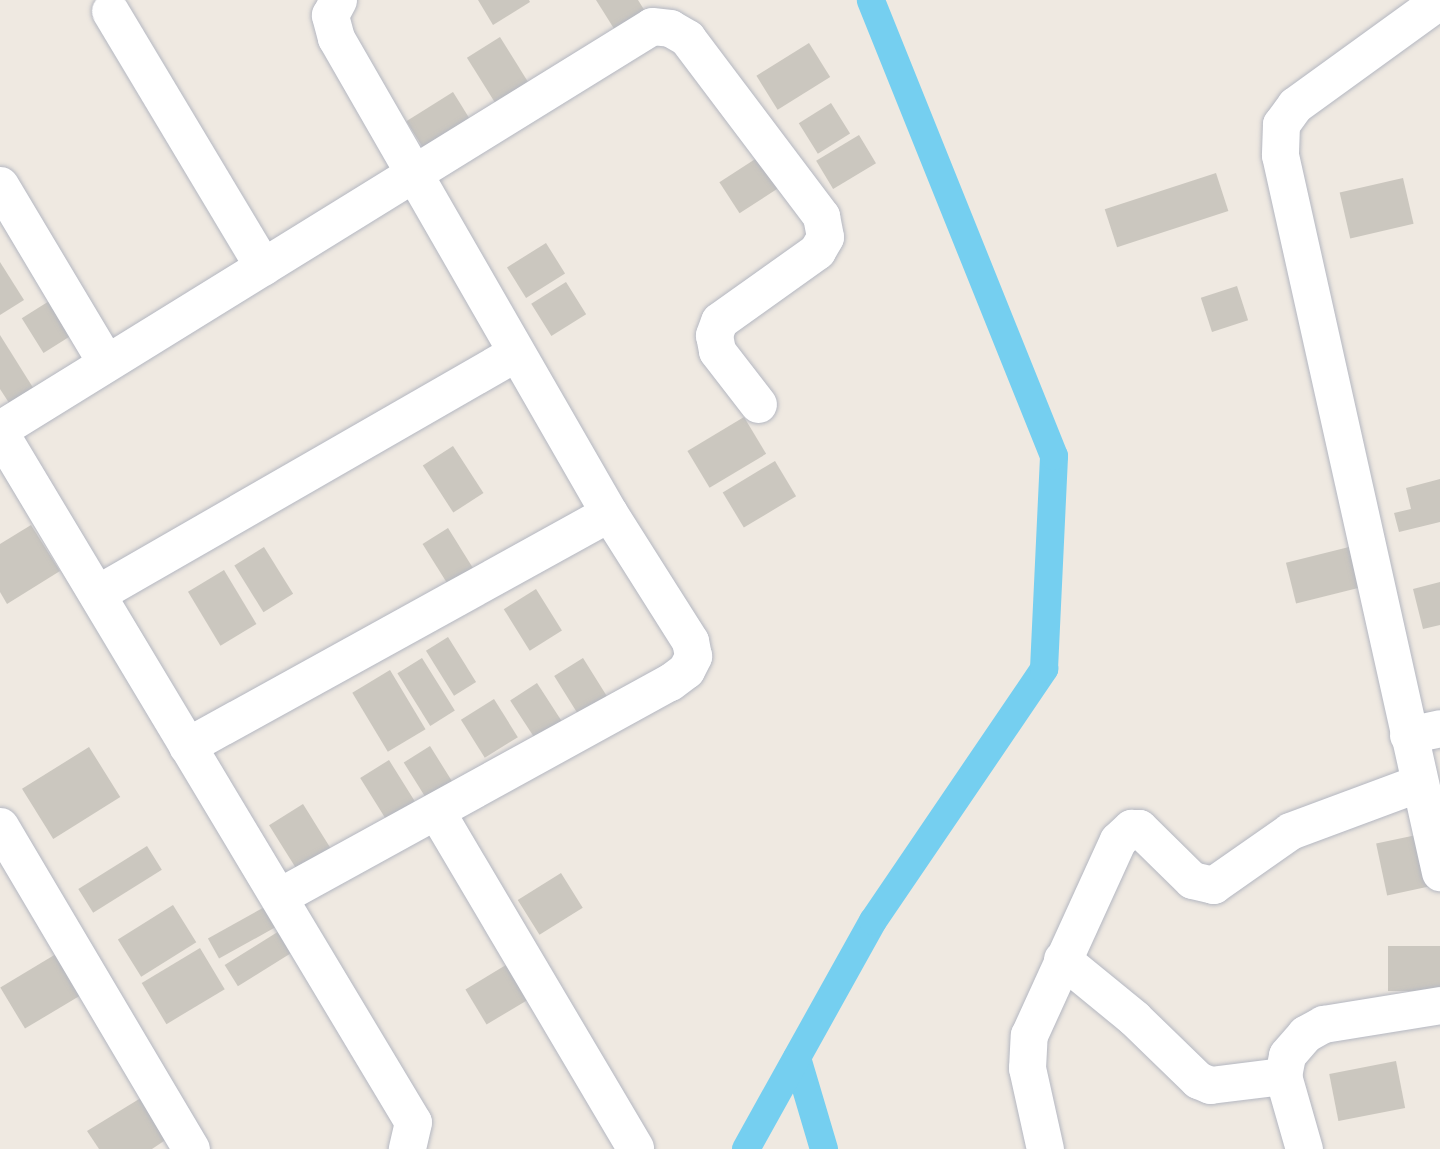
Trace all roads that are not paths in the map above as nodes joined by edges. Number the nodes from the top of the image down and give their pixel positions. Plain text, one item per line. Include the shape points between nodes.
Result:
1 (338, 0) edge
2 (1440, 0) edge
3 (110, 11) dead end
4 (414, 175) junction
5 (2, 194) edge
6 (262, 267) junction
7 (516, 353) junction
8 (106, 361) junction
9 (758, 404) dead end
10 (0, 431) edge
11 (609, 513) junction
12 (98, 593) junction
13 (1424, 732) edge
14 (187, 746) junction
15 (1419, 783) junction
16 (436, 811) junction
17 (0, 826) edge
18 (1440, 872) edge
19 (280, 896) junction
20 (1062, 959) junction
21 (1440, 1005) edge
22 (1283, 1076) junction
23 (635, 1148) edge
24 (191, 1149) edge
25 (407, 1149) edge
26 (1045, 1149) edge
27 (1304, 1149) edge

1 - 4 street via 330,15 336,38
2 - 13 street via 1295,105 1281,124 1280,155
3 - 6 street
4 - 6 street
4 - 7 street
4 - 9 street via 652,26 687,37 821,216 825,237 817,251 719,321 714,335 717,351
5 - 8 street
6 - 8 street
7 - 11 street
7 - 12 street
8 - 10 street
10 - 12 street
11 - 14 street
11 - 16 street via 690,641 693,656 685,670
12 - 14 street
13 - 15 street
14 - 19 street
15 - 18 street
15 - 20 street via 1290,831 1213,885 1192,880 1156,841 1131,828 1118,840
16 - 19 street
16 - 23 street
17 - 24 street
19 - 25 street via 412,1122
20 - 22 street via 1134,1018 1198,1080 1210,1085
20 - 26 street via 1029,1035 1027,1068
21 - 22 street via 1323,1024 1305,1034 1287,1055
22 - 27 street

